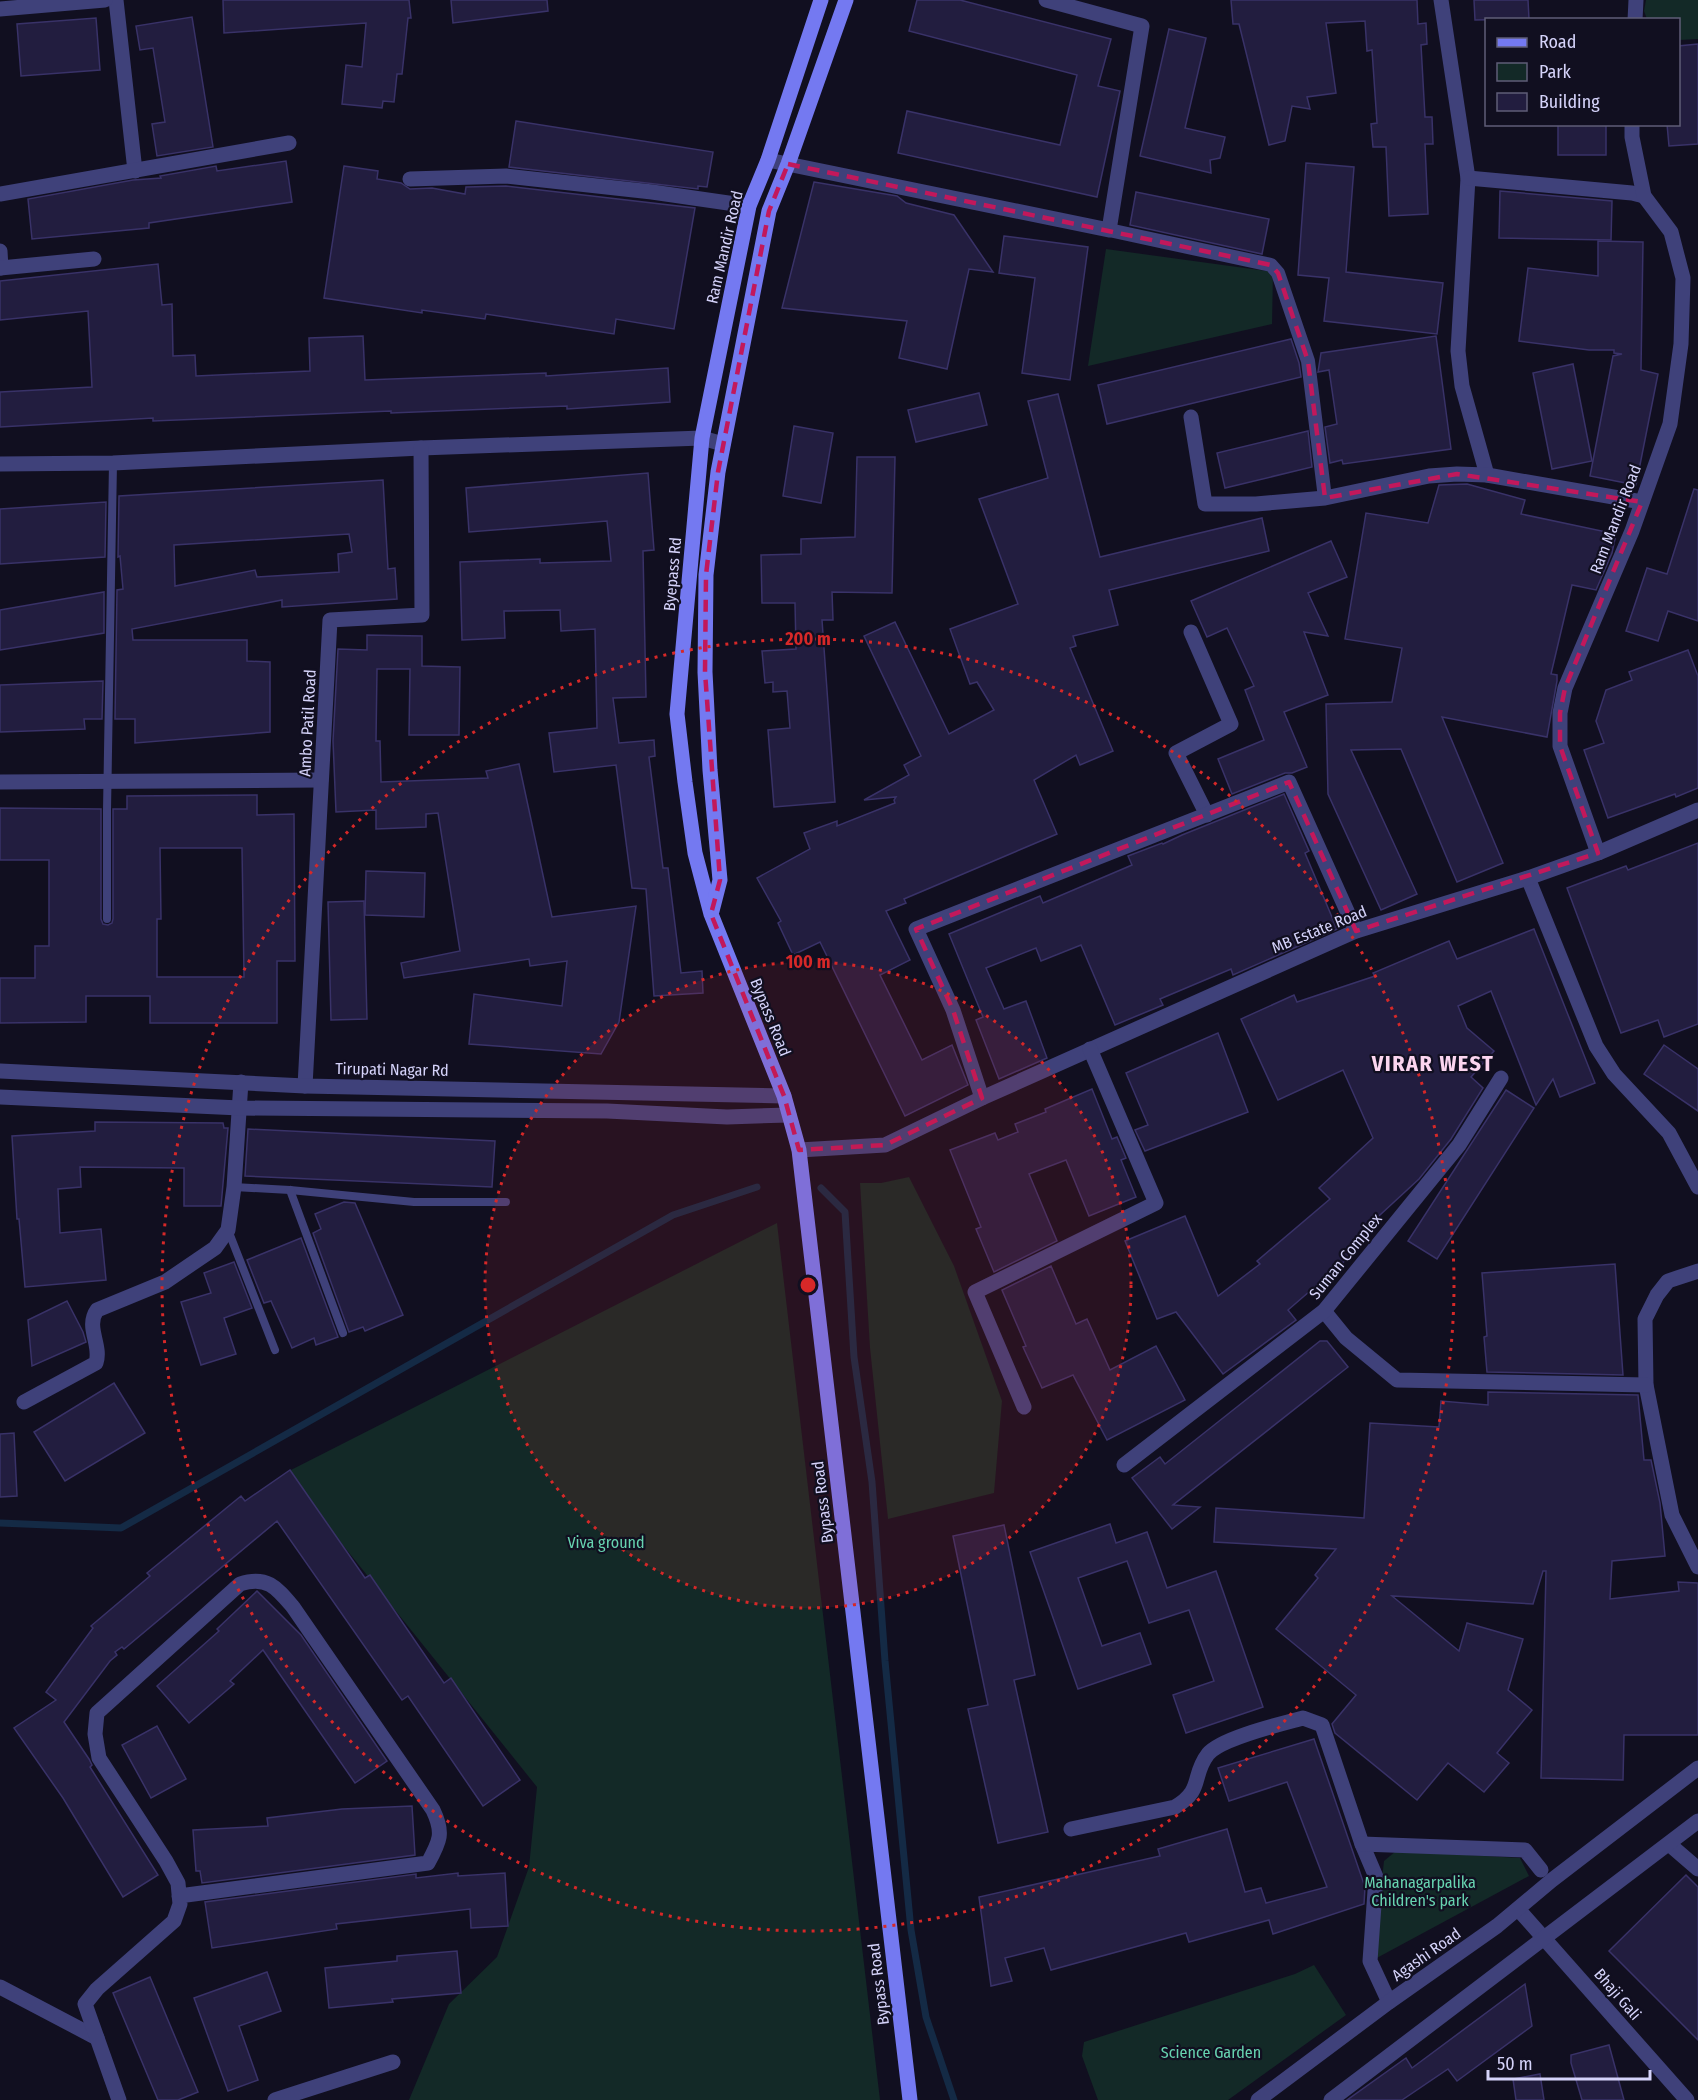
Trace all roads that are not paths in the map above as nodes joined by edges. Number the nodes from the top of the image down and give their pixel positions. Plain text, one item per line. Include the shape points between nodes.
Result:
1 (105, 0) edge
2 (116, 0) edge
3 (821, 0) edge
4 (846, 0) edge
5 (1046, 0) edge
6 (1441, 0) edge
7 (1636, 0) edge
8 (0, 9) edge
9 (1635, 18) edge
10 (1632, 126) edge
11 (289, 143) dead end
12 (768, 160) junction
13 (788, 164) junction
14 (135, 171) junction
15 (1468, 178) junction
16 (410, 179) dead end
17 (0, 194) edge
18 (1644, 196) junction
19 (749, 206) junction
20 (1109, 230) junction
21 (0, 251) edge
22 (94, 259) dead end
23 (0, 268) edge
24 (1191, 417) dead end
25 (702, 438) junction
26 (723, 444) junction
27 (421, 448) junction
28 (112, 463) junction
29 (0, 464) edge
30 (1487, 475) junction
31 (1325, 498) junction
32 (1642, 502) junction
33 (1191, 632) dead end
34 (108, 780) junction
35 (321, 780) junction
36 (0, 782) edge
37 (1698, 810) edge
38 (1207, 815) junction
39 (1599, 853) junction
40 (1528, 878) junction
41 (711, 914) junction
42 (107, 919) dead end
43 (1356, 931) junction
44 (1090, 1049) junction
45 (0, 1071) edge
46 (1501, 1078) dead end
47 (241, 1082) junction
48 (305, 1086) junction
49 (784, 1096) junction
50 (0, 1097) edge
51 (982, 1098) junction
52 (240, 1108) junction
53 (789, 1115) junction
54 (799, 1150) junction
55 (234, 1187) junction
56 (1698, 1187) edge
57 (290, 1190) junction
58 (506, 1202) dead end
59 (228, 1230) junction
60 (1698, 1271) edge
61 (1324, 1311) junction
62 (343, 1333) dead end
63 (275, 1350) dead end
64 (1646, 1385) junction
65 (24, 1402) dead end
66 (1024, 1407) dead end
67 (1124, 1465) dead end
68 (1698, 1568) edge
69 (1698, 1768) edge
70 (1698, 1821) edge
71 (1071, 1830) dead end
72 (1362, 1844) junction
73 (1669, 1844) junction
74 (1698, 1869) edge
75 (1542, 1870) dead end
76 (179, 1896) junction
77 (1518, 1908) junction
78 (1546, 1938) junction
79 (0, 1987) edge
80 (1389, 2002) junction
81 (97, 2038) junction
82 (393, 2062) dead end
83 (119, 2100) edge
84 (275, 2100) edge
85 (910, 2100) edge
86 (1258, 2100) edge
87 (1331, 2100) edge
88 (1687, 2100) edge

1 - 8 street
2 - 14 street
3 - 12 main road, Ram Mandir Road
4 - 13 main road
5 - 20 street via 1142,26
6 - 15 street
7 - 9 street
10 - 18 street
11 - 14 street
12 - 13 street
12 - 19 main road, Ram Mandir Road
13 - 20 street
13 - 26 main road via 769,211
14 - 17 street
15 - 18 street
15 - 30 street via 1458,351 1462,386
16 - 19 street via 506,176
18 - 32 street, Ram Mandir Road via 1671,232 1683,278 1681,344 1670,424
19 - 25 main road, Ram Mandir Road
20 - 31 street via 1275,268 1308,361
21 - 23 street
22 - 23 street
24 - 31 street via 1205,504
25 - 26 street
25 - 27 street
25 - 41 main road, Byepass Rd via 677,714 695,853
26 - 41 main road via 706,575 705,672 720,880
27 - 28 street
27 - 35 street, Ambo Patil Road via 422,615 330,620
28 - 29 street
28 - 34 lane
30 - 31 street via 1429,476
30 - 32 street
32 - 39 street, Ram Mandir Road via 1565,688 1560,713 1560,746
33 - 38 street via 1231,724 1176,753
34 - 35 street
34 - 36 street
34 - 42 lane
35 - 48 street, Ambo Patil Road
37 - 39 street, MB Estate Road
38 - 43 street via 1289,782
38 - 51 street via 916,929 953,1010
39 - 40 street, MB Estate Road
40 - 43 street, MB Estate Road
40 - 56 street via 1596,1046 1614,1074 1669,1133
41 - 49 main road, Bypass Road
43 - 44 street, MB Estate Road
44 - 51 street, MB Estate Road
44 - 66 street via 1156,1203 975,1292
45 - 47 street, Tirupati Nagar Rd
46 - 61 street, Suman Complex via 1459,1144
47 - 48 street, Tirupati Nagar Rd
47 - 52 street
48 - 49 street, Tirupati Nagar Rd
49 - 53 main road, Bypass Road
50 - 52 street
51 - 54 street, MB Estate Road via 885,1145
52 - 53 street
52 - 55 street
53 - 54 main road, Bypass Road
54 - 85 main road, Bypass Road
55 - 57 lane
55 - 59 street
57 - 58 lane via 414,1202
57 - 62 lane
59 - 63 lane
59 - 65 street via 215,1248 165,1282 97,1310 92,1317 99,1355 96,1364
60 - 64 street via 1668,1281 1645,1319
61 - 64 street via 1346,1338 1397,1380
61 - 67 street, Suman Complex
64 - 68 street via 1672,1515
69 - 77 street, Agashi Road
70 - 73 street
71 - 72 street via 1175,1807 1193,1792 1209,1752 1222,1743 1303,1718 1322,1725
72 - 75 street via 1525,1850
72 - 80 street via 1376,1877 1370,1961
73 - 74 street
73 - 78 street
76 - 76 street via 178,1884 166,1861 99,1758 97,1713 240,1584 261,1581 278,1589 293,1607 434,1810 440,1824 436,1848 428,1863
76 - 81 street via 174,1921 85,2004
77 - 78 street, Bhaji Gali
77 - 80 street, Agashi Road
78 - 87 street
78 - 88 street, Bhaji Gali
79 - 81 street
80 - 86 street, Agashi Road
81 - 83 street
82 - 84 street

